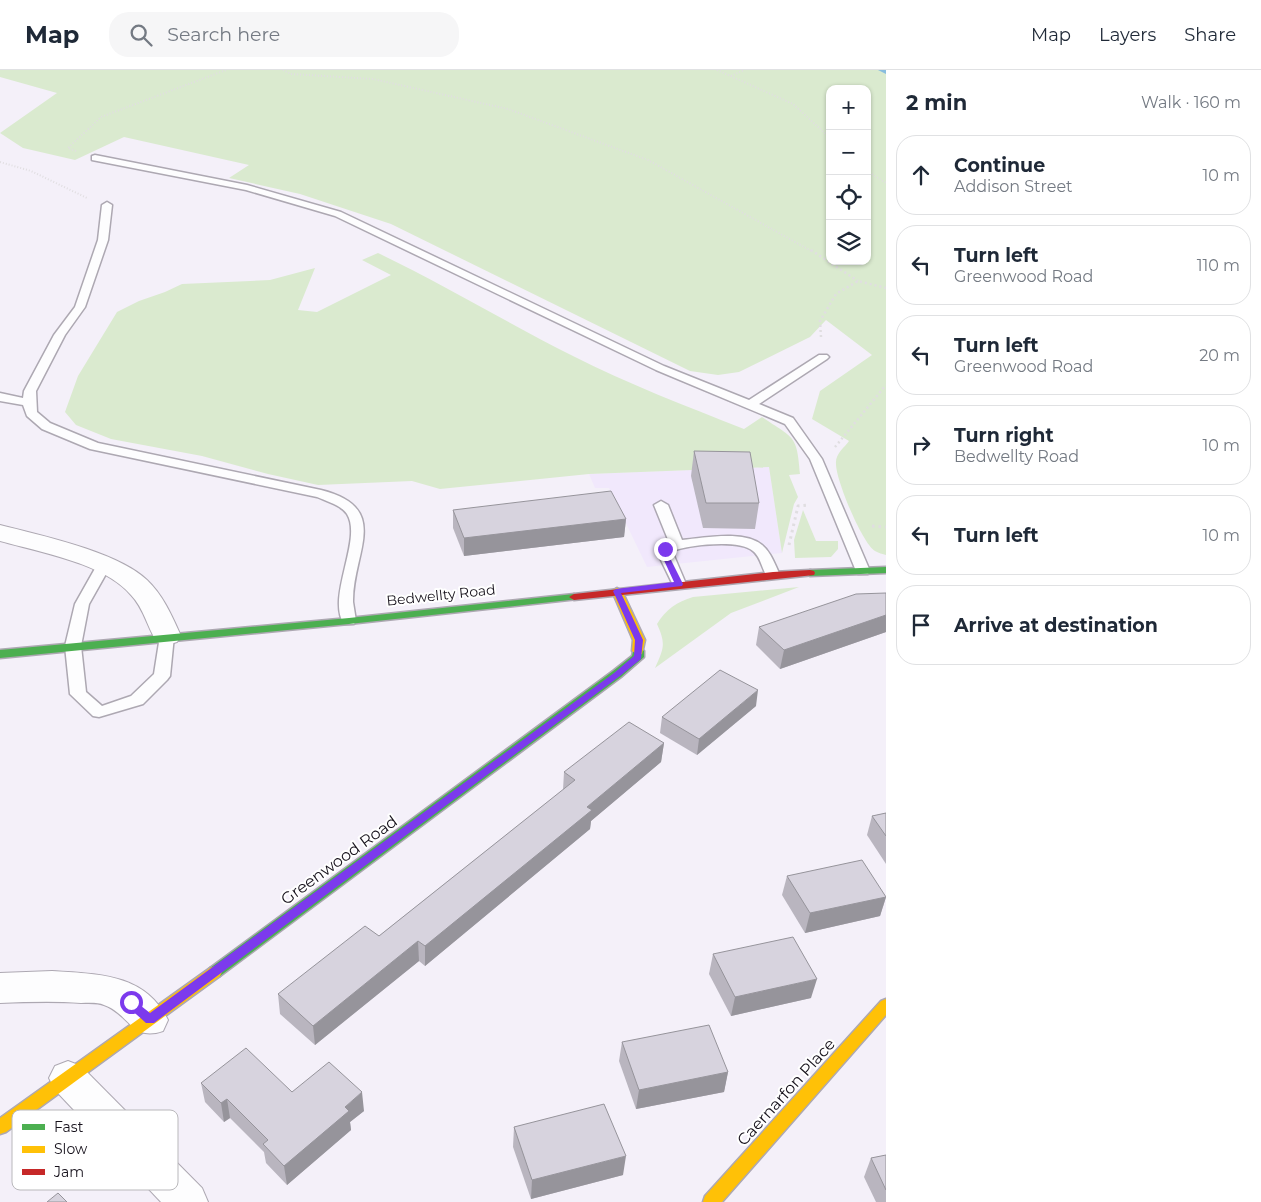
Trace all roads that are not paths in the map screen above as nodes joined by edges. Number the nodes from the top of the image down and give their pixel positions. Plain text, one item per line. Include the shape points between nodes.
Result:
1 (95, 158) road end
2 (107, 205) road end
3 (823, 357) road end
4 (0, 397) edge
5 (29, 403) junction
6 (751, 404) junction
7 (661, 505) dead end
8 (0, 533) edge
9 (677, 545) junction
10 (104, 565) junction
11 (886, 570) edge
12 (863, 571) junction
13 (773, 575) junction
14 (679, 584) junction
15 (616, 591) junction
16 (349, 621) junction
17 (167, 636) junction
18 (73, 646) junction
19 (0, 654) edge
20 (0, 988) edge
21 (886, 1004) edge
22 (150, 1020) junction
23 (68, 1078) junction
24 (24, 1110) edge
25 (99, 1110) edge
26 (12, 1118) edge
27 (0, 1127) edge
28 (176, 1190) edge
29 (188, 1202) edge
30 (711, 1202) edge

1 - 6 lane via 247,188 338,214 635,356
2 - 5 lane via 103,240 80,307 60,335 30,391
3 - 6 lane
4 - 5 lane
5 - 16 lane via 31,413 46,426 94,446 321,494 352,509 358,528 346,602
6 - 12 lane via 789,421 816,459
7 - 9 lane
8 - 10 street
9 - 13 lane via 735,540 751,542
9 - 14 lane via 665,549
10 - 17 street via 135,583 154,608
10 - 18 lane via 82,604
11 - 12 street, Bedwellty Road
12 - 13 street, Bedwellty Road
13 - 14 street, Bedwellty Road
14 - 15 street, Bedwellty Road
15 - 16 street, Bedwellty Road
15 - 22 street, Greenwood Road via 639,640 638,657
16 - 17 street, Bedwellty Road
17 - 18 street, Bedwellty Road
17 - 18 lane via 162,676 137,700 99,712 78,694
18 - 19 street, Bedwellty Road
20 - 22 street via 52,986 108,990 131,1002
21 - 30 street, Caernarfon Place
22 - 23 street, Greenwood Road
23 - 24 street, Greenwood Road
23 - 25 street
26 - 27 street, Greenwood Road
28 - 29 street

